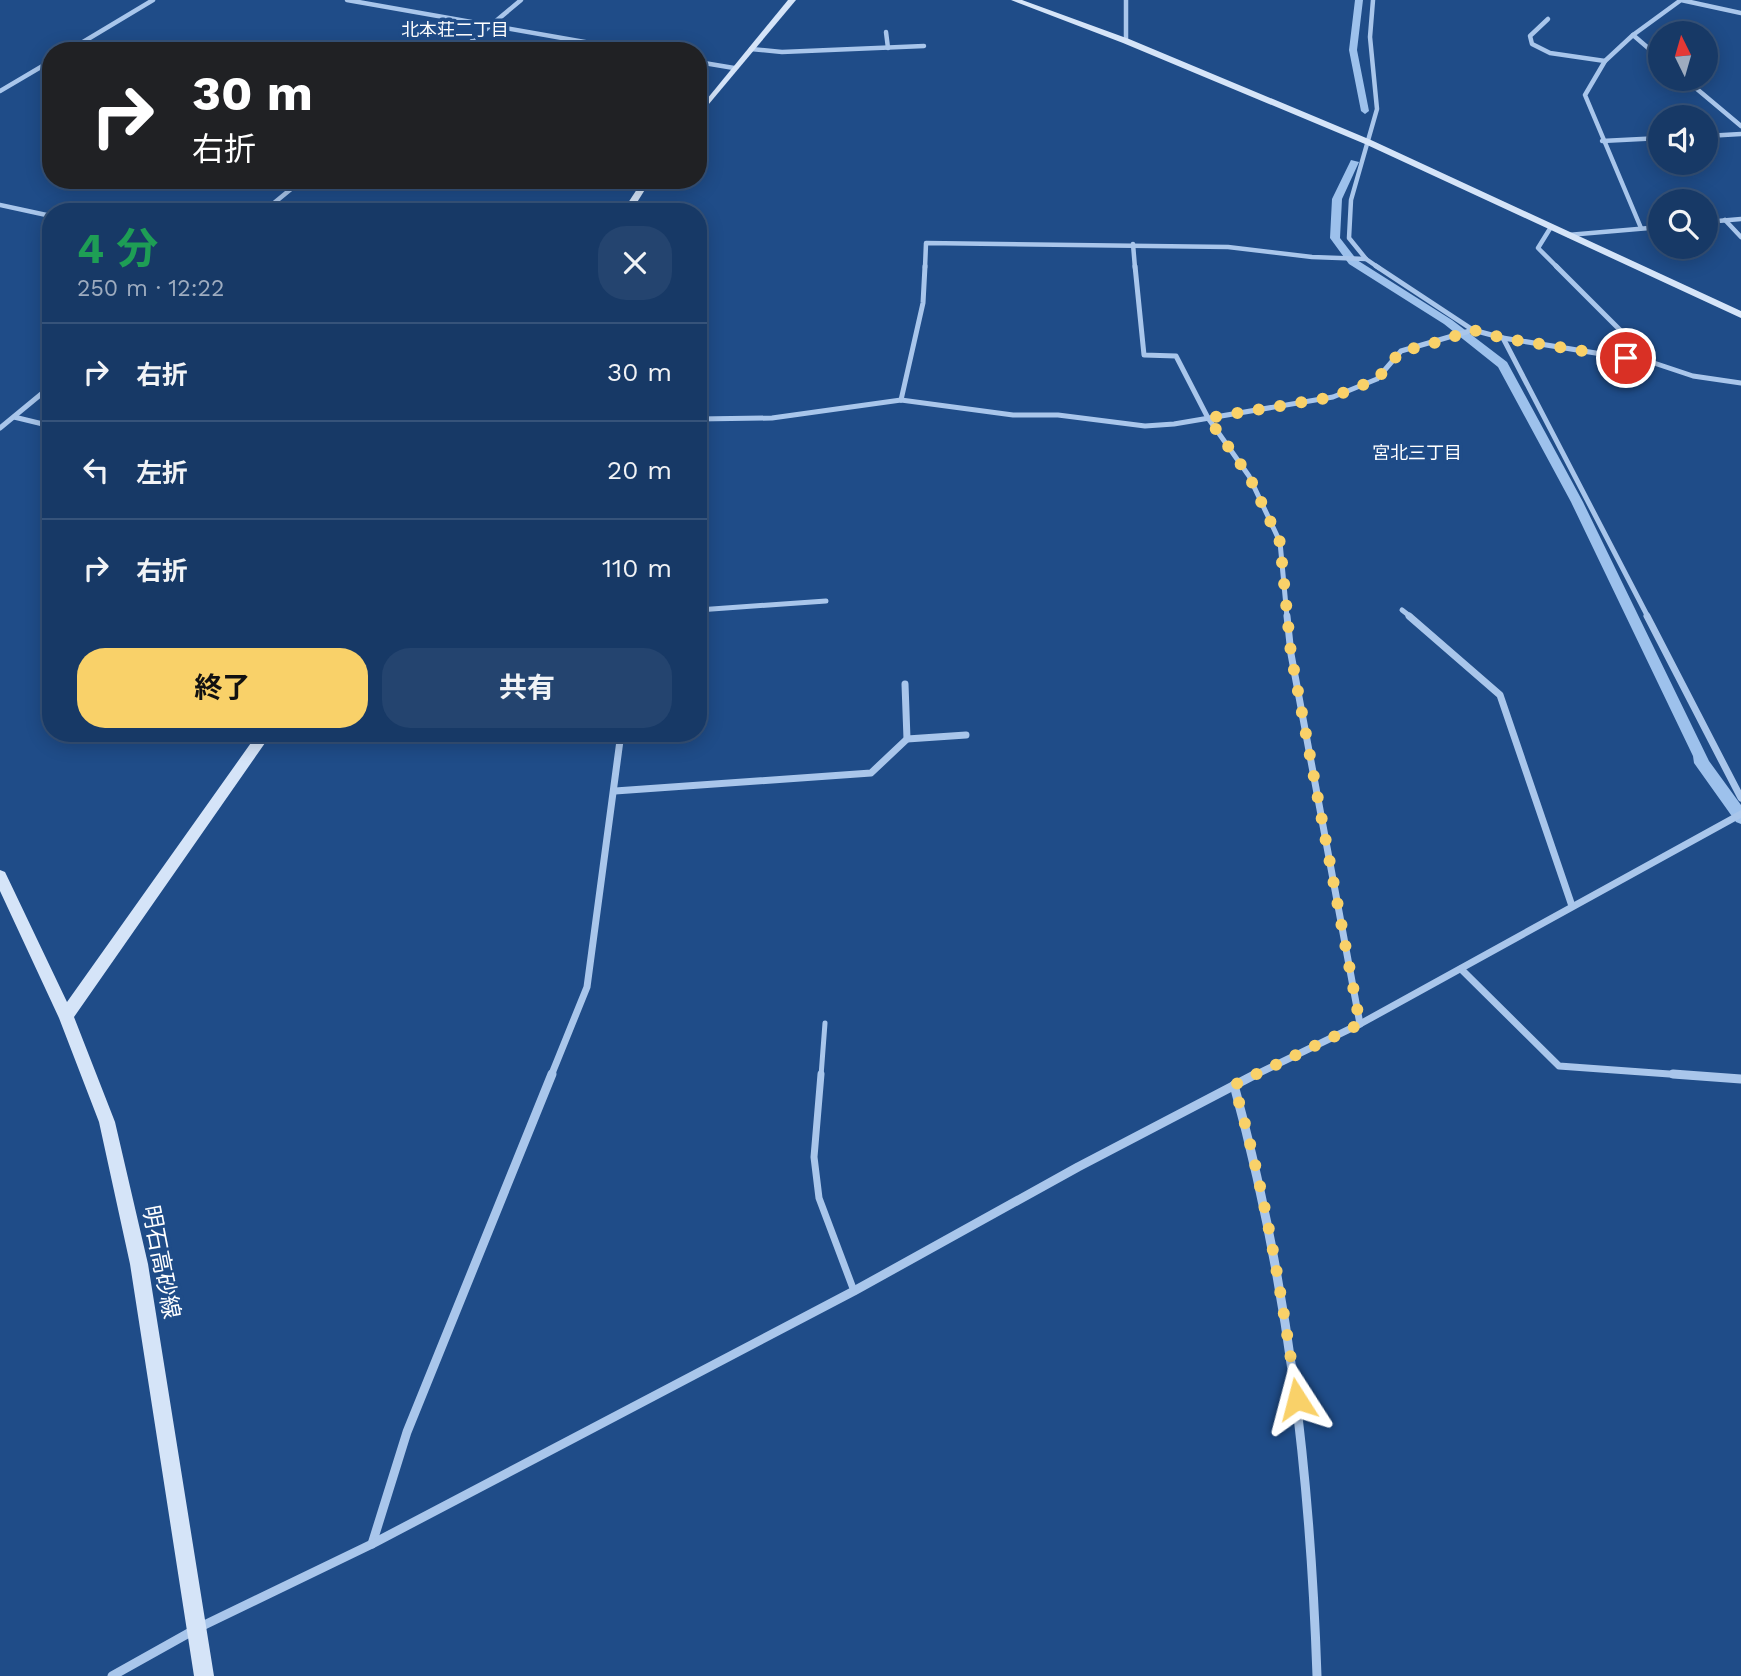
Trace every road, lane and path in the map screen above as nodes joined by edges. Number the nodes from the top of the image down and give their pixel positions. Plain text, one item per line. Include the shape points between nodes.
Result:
1 (153, 0) edge
2 (347, 0) edge
3 (391, 0) edge
4 (522, 0) edge
5 (792, 0) edge
6 (1015, 0) edge
7 (1126, 0) edge
8 (1373, 0) edge
9 (383, 6) junction
10 (1741, 13) edge
11 (1548, 19) dead end
12 (492, 25) junction
13 (886, 32) dead end
14 (1633, 35) junction
15 (1126, 41) junction
16 (83, 42) edge
17 (471, 42) edge
18 (586, 42) edge
19 (924, 46) dead end
20 (888, 48) junction
21 (1648, 48) edge
22 (751, 49) junction
23 (1605, 61) junction
24 (707, 64) edge
25 (42, 66) edge
26 (734, 68) junction
27 (1699, 91) edge
28 (0, 92) edge
29 (707, 103) edge
30 (1741, 126) edge
31 (1741, 134) edge
32 (1718, 135) edge
33 (1648, 139) edge
34 (1602, 141) junction
35 (1368, 142) junction
36 (291, 189) edge
37 (274, 203) edge
38 (0, 205) edge
39 (42, 214) edge
40 (1741, 219) edge
41 (1725, 220) junction
42 (1718, 221) edge
43 (1551, 227) junction
44 (1648, 228) edge
45 (1641, 229) junction
46 (1568, 235) junction
47 (1741, 237) edge
48 (1133, 244) junction
49 (1366, 259) junction
50 (1741, 315) edge
51 (1473, 330) junction
52 (1503, 338) junction
53 (1651, 362) junction
54 (1741, 383) edge
55 (42, 394) edge
56 (901, 400) junction
57 (14, 417) junction
58 (1208, 418) junction
59 (707, 419) edge
60 (42, 424) edge
61 (0, 428) edge
62 (825, 601) dead end
63 (707, 609) edge
64 (1402, 610) dead end
65 (905, 684) dead end
66 (967, 735) dead end
67 (907, 739) junction
68 (260, 742) edge
69 (620, 742) edge
70 (615, 791) junction
71 (1741, 798) edge
72 (1741, 814) edge
73 (0, 876) edge
74 (1572, 906) junction
75 (1461, 969) junction
76 (66, 1016) junction
77 (825, 1023) dead end
78 (1360, 1024) junction
79 (1741, 1079) edge
80 (1234, 1085) junction
81 (854, 1291) junction
82 (372, 1544) junction
83 (196, 1629) junction
84 (112, 1676) edge
85 (204, 1676) edge
86 (1317, 1676) edge

1 - 16 street
2 - 9 street
3 - 9 street
4 - 12 street
5 - 22 street
6 - 15 street
7 - 15 street
8 - 35 street via 1370,37 1377,109
9 - 12 street
10 - 14 street via 1681,0
11 - 23 street via 1531,36 1532,44 1550,53
12 - 17 street
12 - 18 street
13 - 20 street
14 - 21 street
14 - 23 street
15 - 35 street
19 - 20 street
20 - 22 street
22 - 26 street
23 - 34 street via 1585,95
24 - 26 street
25 - 28 street
26 - 29 street
27 - 30 street
31 - 32 street
33 - 34 street
34 - 45 street
35 - 43 street
35 - 49 street via 1351,200 1349,238
36 - 37 street
38 - 39 street
40 - 41 street
41 - 42 street
41 - 47 street
43 - 46 street
43 - 53 street via 1538,248
44 - 45 street
45 - 46 street
46 - 50 street
48 - 49 street
48 - 56 street via 926,243 923,303
48 - 58 street via 1144,355 1176,356
49 - 51 street
51 - 52 street
51 - 58 street via 1401,351 1377,379 1333,397
52 - 53 street
52 - 71 street
53 - 54 street via 1693,376
55 - 57 street
56 - 58 street via 1145,426
56 - 59 street via 772,418
57 - 60 street
57 - 61 street
58 - 78 street via 1249,476 1280,542 1291,654
62 - 63 street
64 - 74 street via 1500,695
65 - 67 street
66 - 67 street
67 - 70 street via 871,773
68 - 76 street
69 - 70 street
70 - 82 street via 587,987 407,1432
72 - 74 street
73 - 76 street, 明石高砂線
74 - 75 street
75 - 78 street
75 - 79 street via 1559,1066
76 - 83 street, 明石高砂線 via 107,1122 138,1264
77 - 81 lane via 814,1157 819,1198
78 - 80 street
80 - 81 street
80 - 86 street via 1253,1150 1281,1293 1305,1452
81 - 82 street
82 - 83 street
83 - 84 street
83 - 85 street, 明石高砂線

